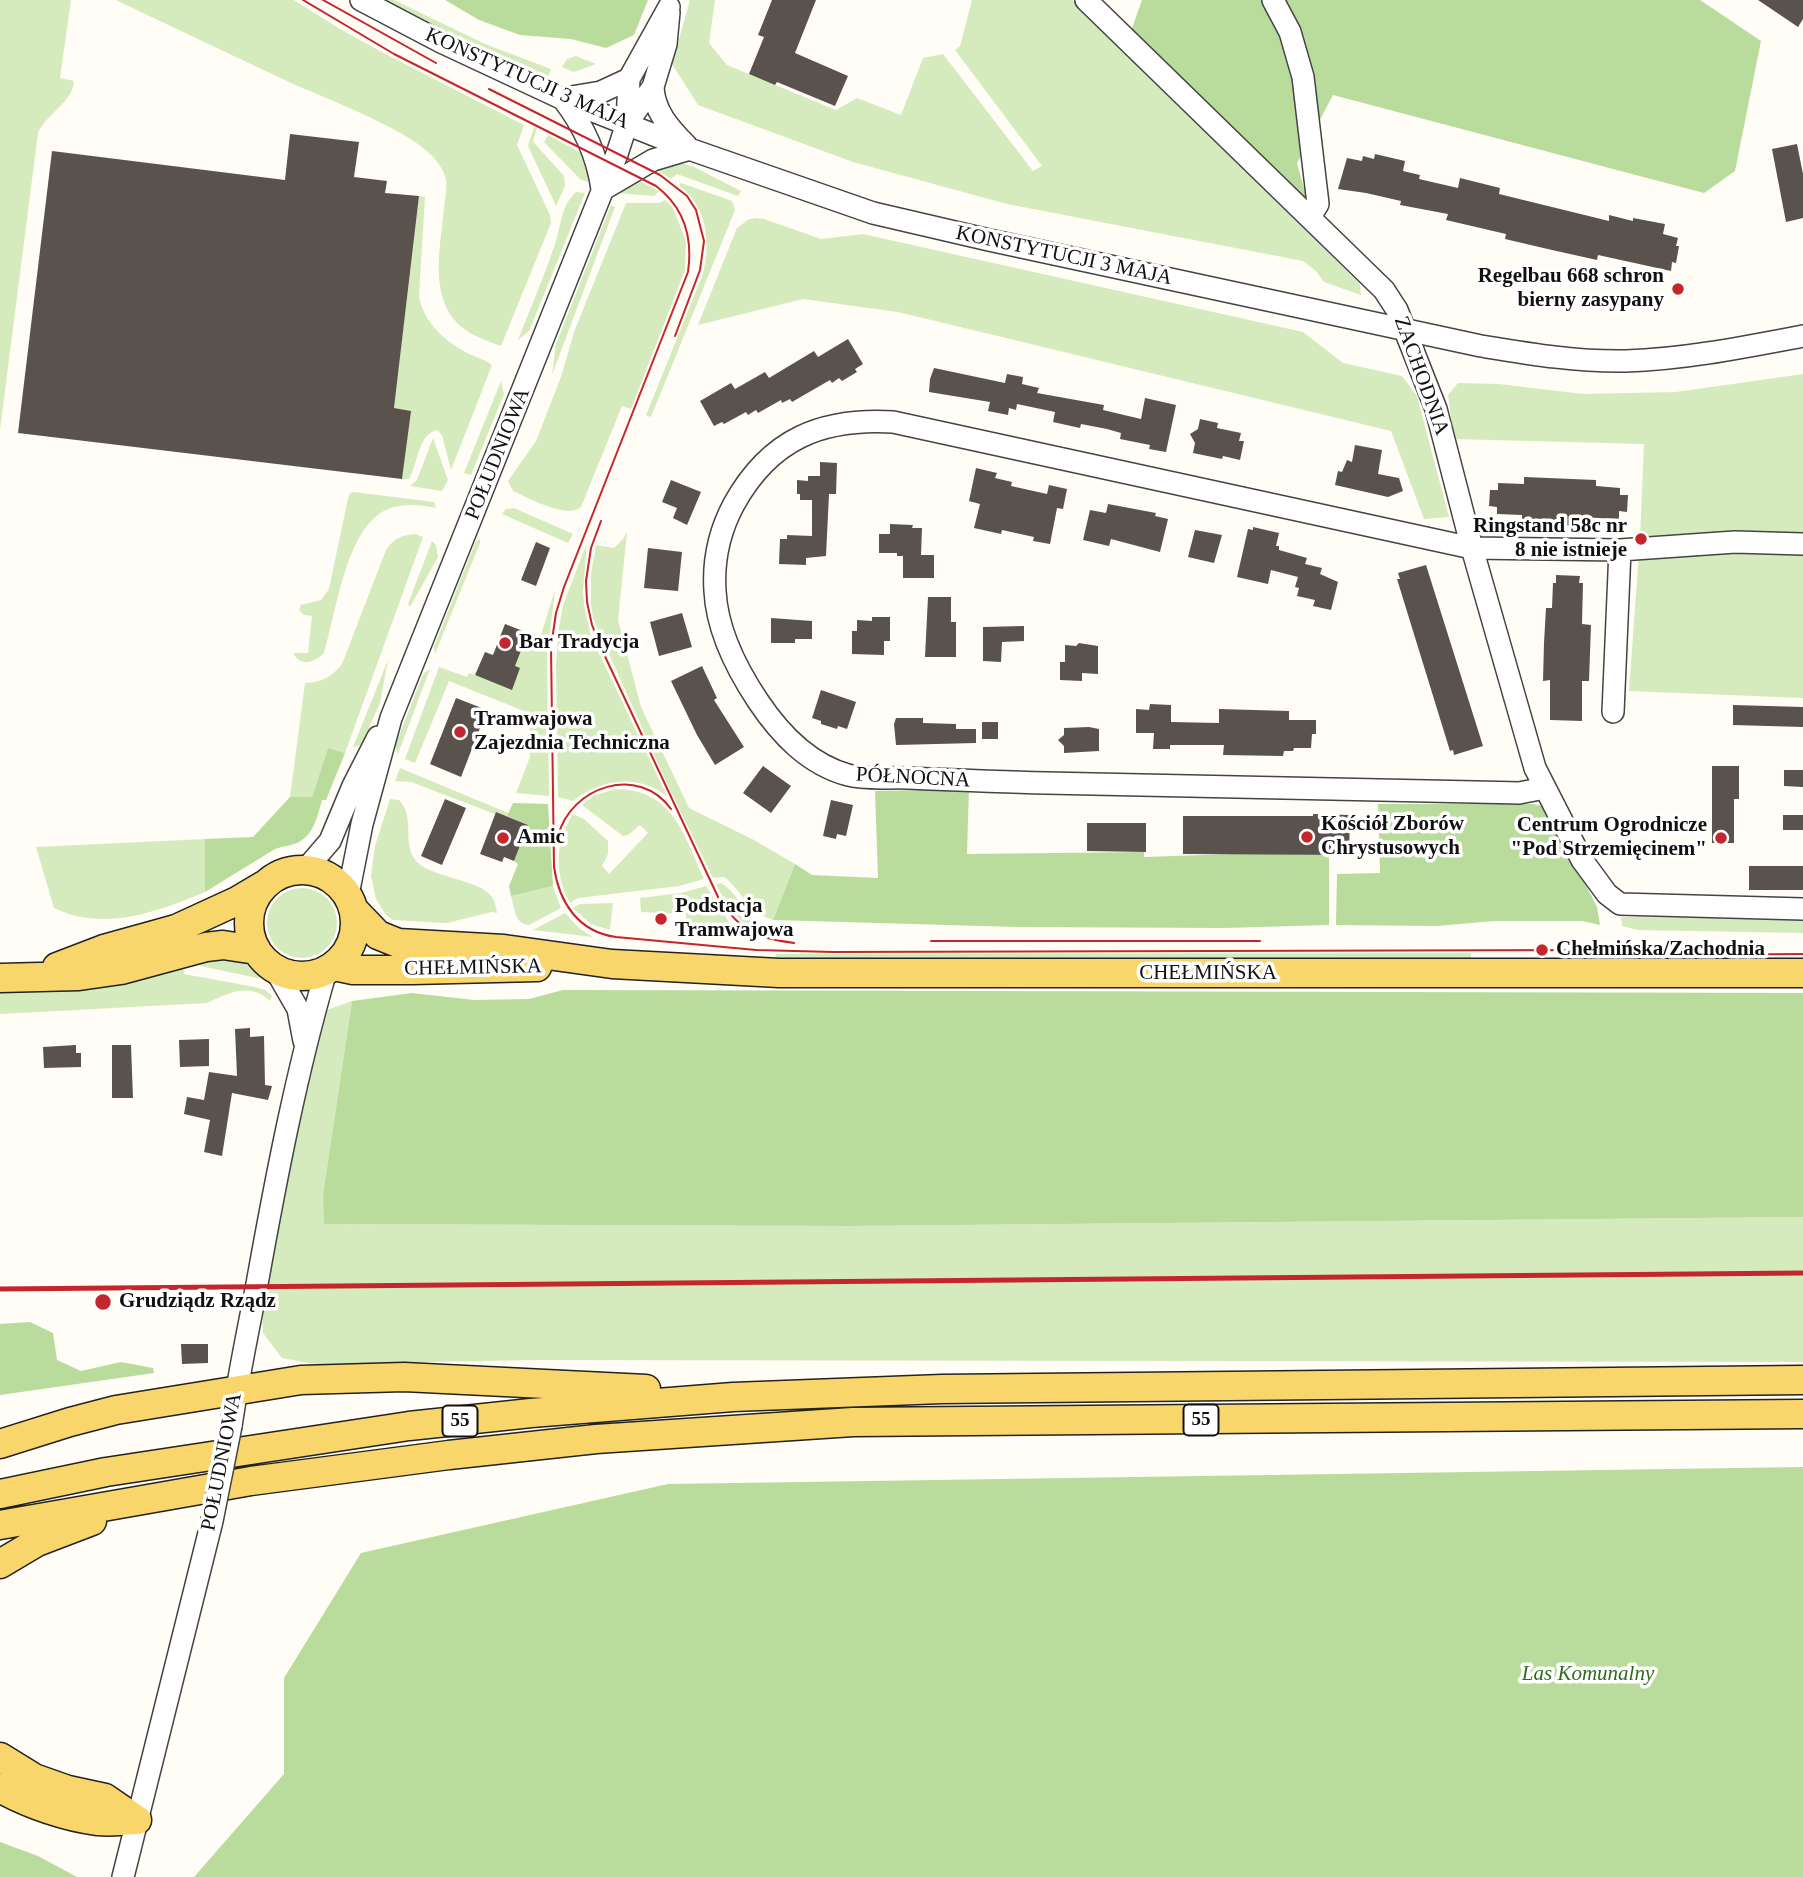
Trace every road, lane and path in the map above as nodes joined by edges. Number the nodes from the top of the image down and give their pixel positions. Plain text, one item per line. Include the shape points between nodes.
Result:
1 (361, 0) edge
2 (1086, 0) edge
3 (1273, 0) edge
4 (670, 3) edge
5 (629, 79) junction
6 (653, 86) junction
7 (563, 99) junction
8 (627, 124) junction
9 (690, 149) junction
10 (602, 190) junction
11 (1310, 217) junction
12 (1405, 330) junction
13 (1803, 336) edge
14 (1803, 544) edge
15 (1472, 548) junction
16 (1620, 550) junction
17 (1613, 712) dead end
18 (391, 718) junction
19 (1545, 788) junction
20 (304, 870) junction
21 (264, 886) junction
22 (351, 903) junction
23 (1803, 909) edge
24 (265, 960) junction
25 (612, 964) junction
26 (330, 969) junction
27 (1803, 973) edge
28 (34, 975) junction
29 (0, 978) edge
30 (305, 1043) junction
31 (1803, 1380) edge
32 (236, 1391) junction
33 (733, 1397) junction
34 (1803, 1415) edge
35 (0, 1444) edge
36 (184, 1492) junction
37 (0, 1494) edge
38 (0, 1525) edge
39 (0, 1564) edge
40 (0, 1757) edge
41 (0, 1788) edge
42 (137, 1820) junction
43 (123, 1877) edge

1 - 7 street, KONSTYTUCJI 3 MAJA
2 - 11 street, ZACHODNIA
3 - 11 street via 1290,32 1303,77 1318,204
4 - 5 street
4 - 6 street via 666,44
5 - 7 street via 591,95
5 - 8 street
6 - 8 street
6 - 9 street via 663,119
7 - 8 street, KONSTYTUCJI 3 MAJA
7 - 10 street via 595,155
8 - 9 street, KONSTYTUCJI 3 MAJA
8 - 10 street, POŁUDNIOWA
9 - 10 street via 653,160
9 - 12 street, KONSTYTUCJI 3 MAJA via 873,213
10 - 18 street, POŁUDNIOWA
11 - 12 street, ZACHODNIA via 1384,290
12 - 13 street, KONSTYTUCJI 3 MAJA via 1552,358 1626,361
12 - 15 street, ZACHODNIA via 1436,409
14 - 16 street, PÓŁNOCNA via 1735,542
15 - 16 street, PÓŁNOCNA
15 - 19 street, ZACHODNIA via 1535,768
15 - 19 street, PÓŁNOCNA via 893,422 864,421 800,437 772,454 755,473 729,515 720,540 715,589 725,638 739,673 769,718 803,755 849,776 1506,793
16 - 17 street
18 - 20 street, POŁUDNIOWA via 370,750 330,841
18 - 22 street, POŁUDNIOWA via 362,824
19 - 23 street, ZACHODNIA via 1595,878 1620,904
20 - 21 main road via 276,876
20 - 22 main road via 329,877
21 - 24 main road via 249,916 251,940
21 - 28 main road via 176,929
22 - 25 main road, CHEŁMIŃSKA via 378,935 398,943 504,949
22 - 26 main road via 354,935 350,947
24 - 26 main road via 300,977
24 - 28 main road via 223,945 121,970 79,976
24 - 30 street, POŁUDNIOWA via 298,1009
25 - 26 main road, CHEŁMIŃSKA
25 - 27 main road, CHEŁMIŃSKA via 779,974
26 - 30 street, POŁUDNIOWA
28 - 29 main road
30 - 32 street, POŁUDNIOWA
31 - 33 main road, 55 via 929,1390
32 - 33 main road via 302,1380 404,1377 578,1384
32 - 35 main road via 116,1410
32 - 42 street, POŁUDNIOWA, bridge via 212,1521
33 - 37 main road, 55 via 409,1426 106,1472
34 - 36 main road, 55 via 853,1422 596,1439
36 - 38 main road, 55
36 - 39 main road via 71,1528
40 - 42 main road via 34,1779 105,1798
41 - 42 main road via 100,1822
42 - 43 street, POŁUDNIOWA

